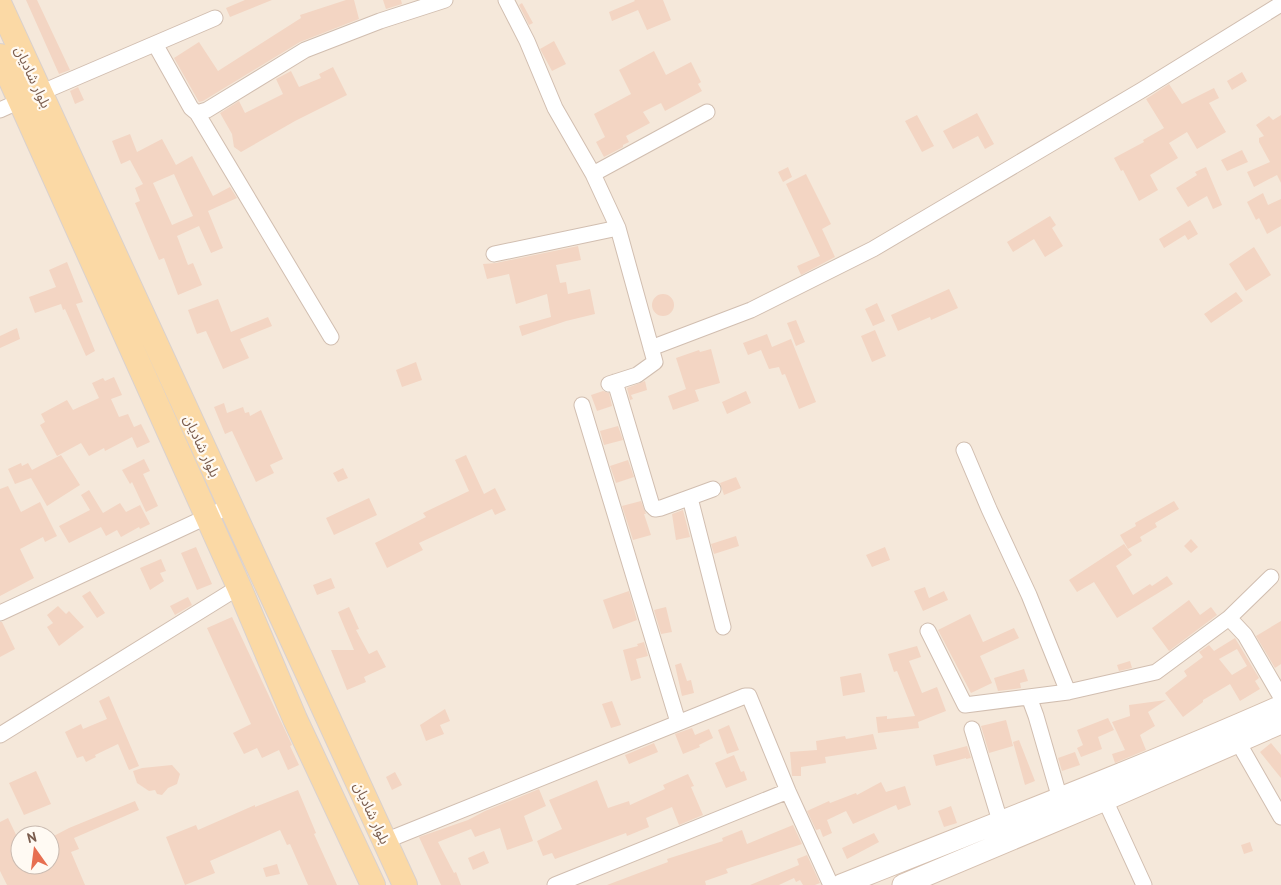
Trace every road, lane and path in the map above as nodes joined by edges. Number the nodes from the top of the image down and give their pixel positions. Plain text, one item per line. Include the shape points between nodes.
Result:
1 (445, 0) edge
2 (506, 0) edge
3 (0, 5) edge
4 (1278, 6) edge
5 (215, 18) dead end
6 (155, 44) junction
7 (0, 56) edge
8 (20, 101) edge
9 (707, 112) dead end
10 (198, 113) junction
11 (593, 174) junction
12 (618, 228) junction
13 (494, 254) dead end
14 (331, 337) dead end
15 (653, 355) junction
16 (582, 405) dead end
17 (964, 450) dead end
18 (713, 489) dead end
19 (690, 498) junction
20 (230, 506) junction
21 (207, 517) junction
22 (1271, 577) dead end
23 (239, 587) junction
24 (0, 614) edge
25 (1229, 618) junction
26 (723, 626) dead end
27 (928, 631) dead end
28 (1068, 692) junction
29 (1028, 697) junction
30 (1281, 697) edge
31 (1281, 706) edge
32 (678, 722) junction
33 (1281, 723) edge
34 (972, 729) dead end
35 (0, 734) edge
36 (1238, 742) junction
37 (788, 791) junction
38 (1060, 799) junction
39 (1105, 800) junction
40 (1281, 817) edge
41 (1000, 821) junction
42 (385, 841) junction
43 (373, 885) edge
44 (406, 885) edge
45 (555, 885) edge
46 (831, 885) edge
47 (841, 885) edge
48 (903, 885) edge
49 (1144, 885) edge

1 - 10 street via 305,50
2 - 11 street via 555,108
3 - 8 main road, بلوار شادیان
4 - 15 street via 873,249
5 - 6 street
6 - 8 street
6 - 10 street via 191,108
7 - 8 main road, بلوار شادیان
8 - 20 main road, بلوار شادیان
8 - 21 main road, بلوار شادیان
9 - 11 street
10 - 14 street
11 - 12 street
12 - 13 street
12 - 15 street
15 - 19 street via 637,375 612,383 652,506 661,508
16 - 32 street
17 - 28 street
18 - 19 street
19 - 26 street
20 - 21 street
20 - 42 main road, بلوار شادیان
21 - 23 main road, بلوار شادیان
21 - 24 street
22 - 25 street
23 - 35 street
23 - 43 main road, بلوار شادیان via 295,719
25 - 28 street via 1156,672
25 - 30 street via 1245,636
27 - 29 street via 965,706
28 - 29 street
29 - 38 street
31 - 38 street
32 - 37 street via 749,696
32 - 42 street
33 - 36 street
34 - 41 street
36 - 39 street
36 - 40 street
37 - 45 street
37 - 46 street
38 - 41 street
39 - 48 street
39 - 49 street
41 - 47 street
42 - 44 main road, بلوار شادیان

